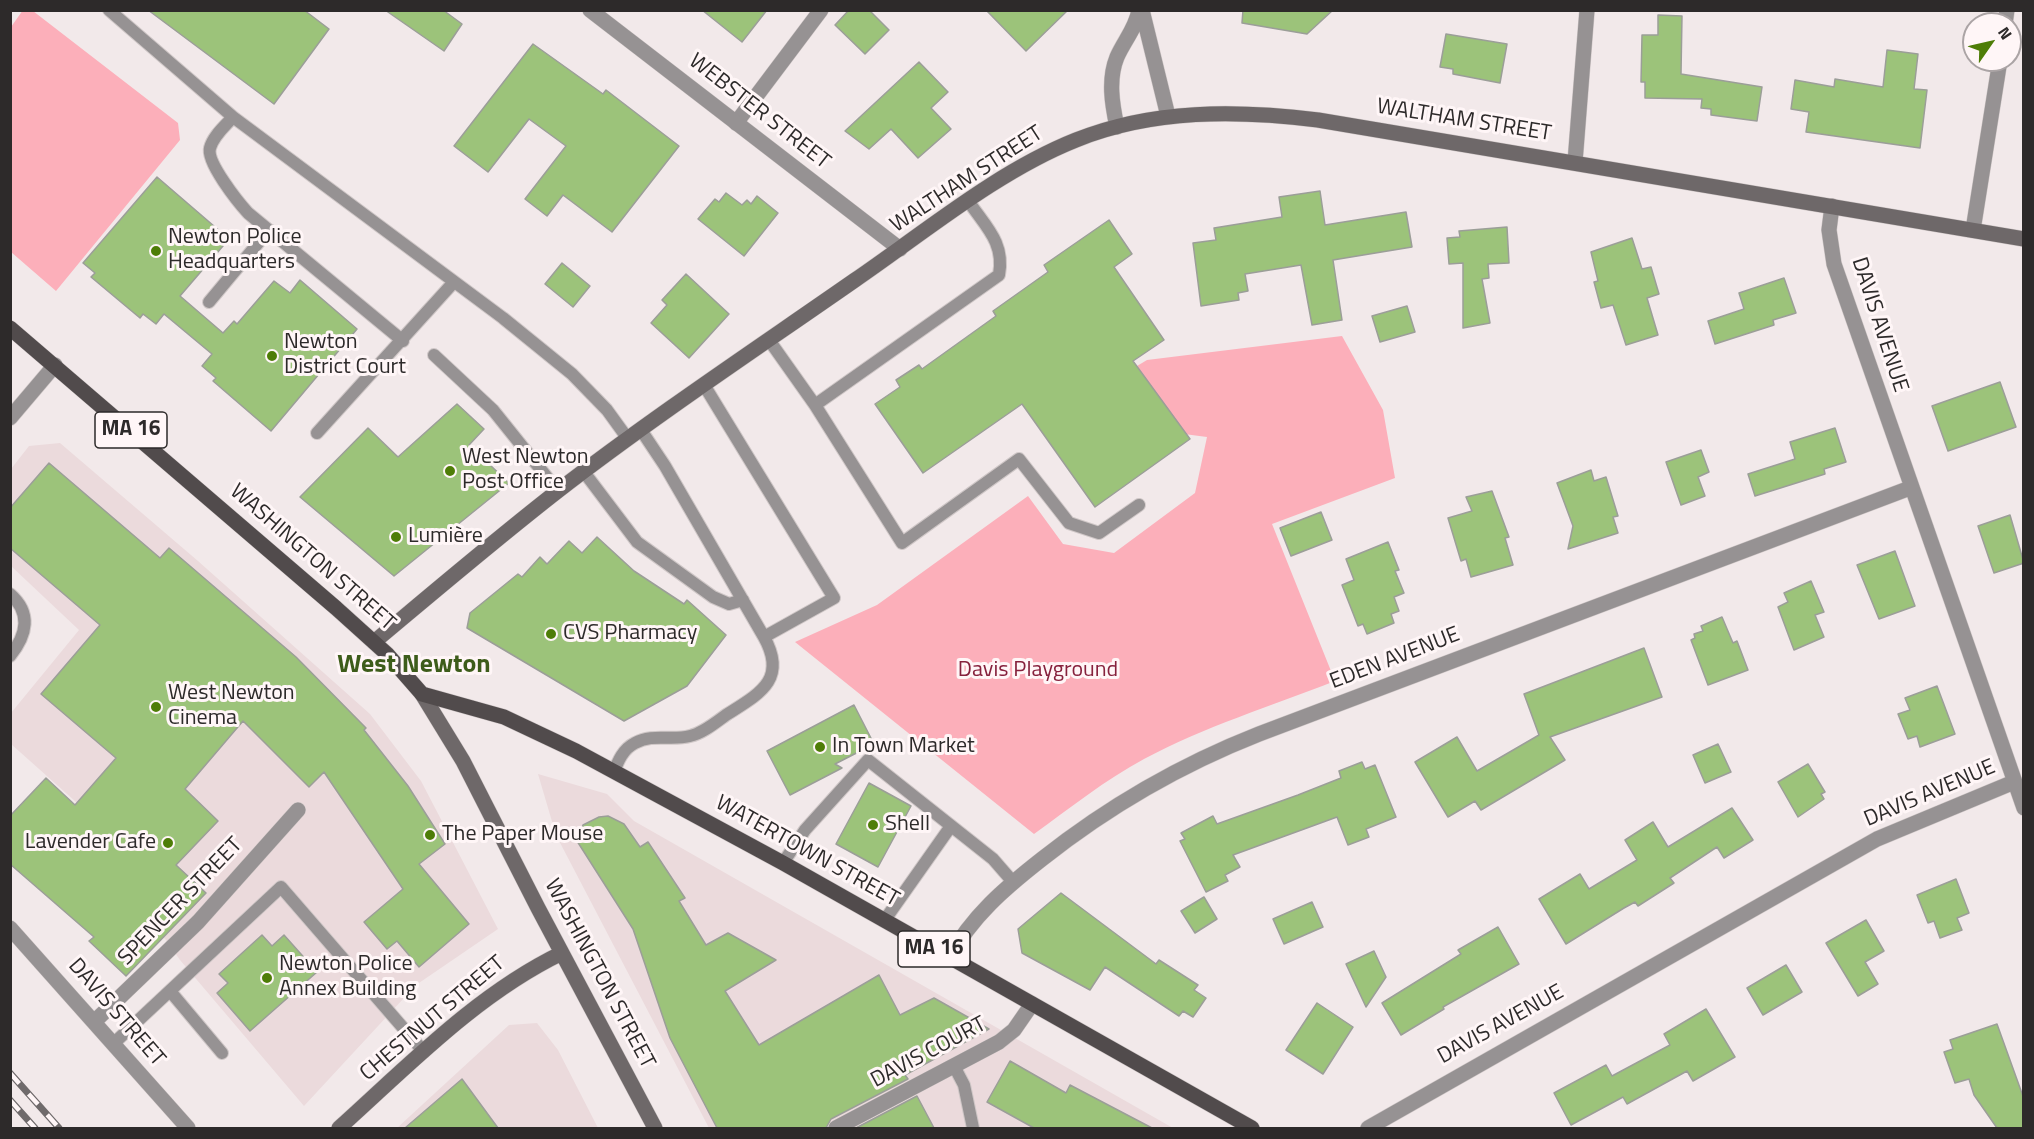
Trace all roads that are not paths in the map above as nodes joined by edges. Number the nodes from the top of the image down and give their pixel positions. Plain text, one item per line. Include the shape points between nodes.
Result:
1 (108, 10) edge
2 (590, 10) edge
3 (821, 10) edge
4 (1141, 10) edge
5 (1587, 10) edge
6 (1998, 72) edge
7 (233, 117) junction
8 (1168, 117) junction
9 (736, 123) junction
10 (1117, 127) junction
11 (1575, 162) junction
12 (969, 202) junction
13 (1832, 206) junction
14 (269, 230) junction
15 (1973, 230) junction
16 (2024, 239) edge
17 (900, 249) junction
18 (453, 283) junction
19 (209, 302) dead end
20 (10, 328) edge
21 (769, 340) junction
22 (403, 341) junction
23 (434, 355) dead end
24 (55, 365) junction
25 (704, 385) junction
26 (815, 405) junction
27 (10, 418) edge
28 (641, 430) junction
29 (317, 433) dead end
30 (628, 439) junction
31 (584, 472) junction
32 (1910, 488) junction
33 (558, 491) junction
34 (1139, 505) dead end
35 (10, 594) edge
36 (743, 600) junction
37 (764, 637) junction
38 (374, 642) junction
39 (10, 656) edge
40 (422, 694) junction
41 (614, 772) junction
42 (2014, 782) junction
43 (2023, 803) edge
44 (298, 810) dead end
45 (951, 826) junction
46 (783, 863) junction
47 (1013, 882) junction
48 (884, 921) junction
49 (10, 928) edge
50 (562, 952) junction
51 (949, 958) junction
52 (170, 990) junction
53 (1032, 1004) junction
54 (94, 1022) junction
55 (113, 1044) junction
56 (424, 1052) junction
57 (222, 1053) dead end
58 (954, 1066) junction
59 (188, 1128) edge
60 (339, 1128) edge
61 (655, 1128) edge
62 (836, 1128) edge
63 (973, 1128) edge
64 (1252, 1128) edge
65 (1368, 1128) edge

1 - 7 lane
2 - 9 street, WEBSTER STREET
3 - 9 street
4 - 8 street
4 - 10 street via 1113,74
5 - 11 street
6 - 15 street
7 - 14 lane via 213,140 210,154 236,199
7 - 18 lane
8 - 10 main road, WALTHAM STREET
8 - 11 main road, WALTHAM STREET via 1295,117
9 - 17 street, WEBSTER STREET
10 - 12 main road, WALTHAM STREET via 1077,139 1039,157
11 - 13 main road, WALTHAM STREET
12 - 17 main road, WALTHAM STREET
12 - 26 lane via 1000,248 999,275
13 - 15 main road, WALTHAM STREET
13 - 32 street, DAVIS AVENUE via 1829,230 1834,264
14 - 19 lane
14 - 22 lane
15 - 16 main road, WALTHAM STREET
17 - 21 main road, WALTHAM STREET
18 - 22 lane
18 - 30 lane via 572,374 607,410
20 - 24 main road, WASHINGTON STREET / MA 16
21 - 25 main road, WALTHAM STREET
21 - 26 lane
22 - 29 lane
23 - 33 lane via 493,411
24 - 27 street
24 - 38 main road, WASHINGTON STREET / MA 16
25 - 28 main road, WALTHAM STREET
25 - 37 lane via 834,598
26 - 34 lane via 902,543 1019,459 1069,524 1099,533
28 - 30 main road, WALTHAM STREET
28 - 36 lane
30 - 31 main road, WALTHAM STREET
31 - 33 main road, WALTHAM STREET
31 - 36 lane via 637,542 714,597 729,604
32 - 42 street, DAVIS AVENUE
32 - 47 street, EDEN AVENUE via 1226,747 1110,808
33 - 38 main road, WALTHAM STREET
35 - 39 lane via 23,610 26,627
36 - 37 lane
37 - 41 lane via 772,653 773,670 758,695 699,732 645,738 635,743 619,759
38 - 40 main road, WASHINGTON STREET / MA 16
40 - 41 main road, WATERTOWN STREET / MA 16 via 511,720
40 - 50 main road, WASHINGTON STREET via 464,761
41 - 46 main road, WATERTOWN STREET / MA 16
42 - 43 street
42 - 65 street, DAVIS AVENUE via 1877,839
44 - 54 street, SPENCER STREET via 198,922
45 - 46 lane via 867,760 805,830
45 - 47 lane via 993,859
45 - 48 lane
46 - 48 main road, WATERTOWN STREET / MA 16
47 - 51 street, EDEN AVENUE via 980,912
48 - 51 main road, WATERTOWN STREET / MA 16
49 - 54 street, DAVIS STREET
50 - 56 main road, CHESTNUT STREET via 502,987
50 - 61 main road, WASHINGTON STREET
51 - 53 main road, WATERTOWN STREET / MA 16
52 - 55 lane
52 - 56 lane via 281,886
52 - 57 lane
53 - 58 street, DAVIS COURT via 1009,1035
53 - 64 main road, WATERTOWN STREET / MA 16
54 - 55 street, DAVIS STREET
55 - 59 street, DAVIS STREET
56 - 60 main road, CHESTNUT STREET
58 - 62 street, DAVIS COURT
58 - 63 lane via 964,1085

